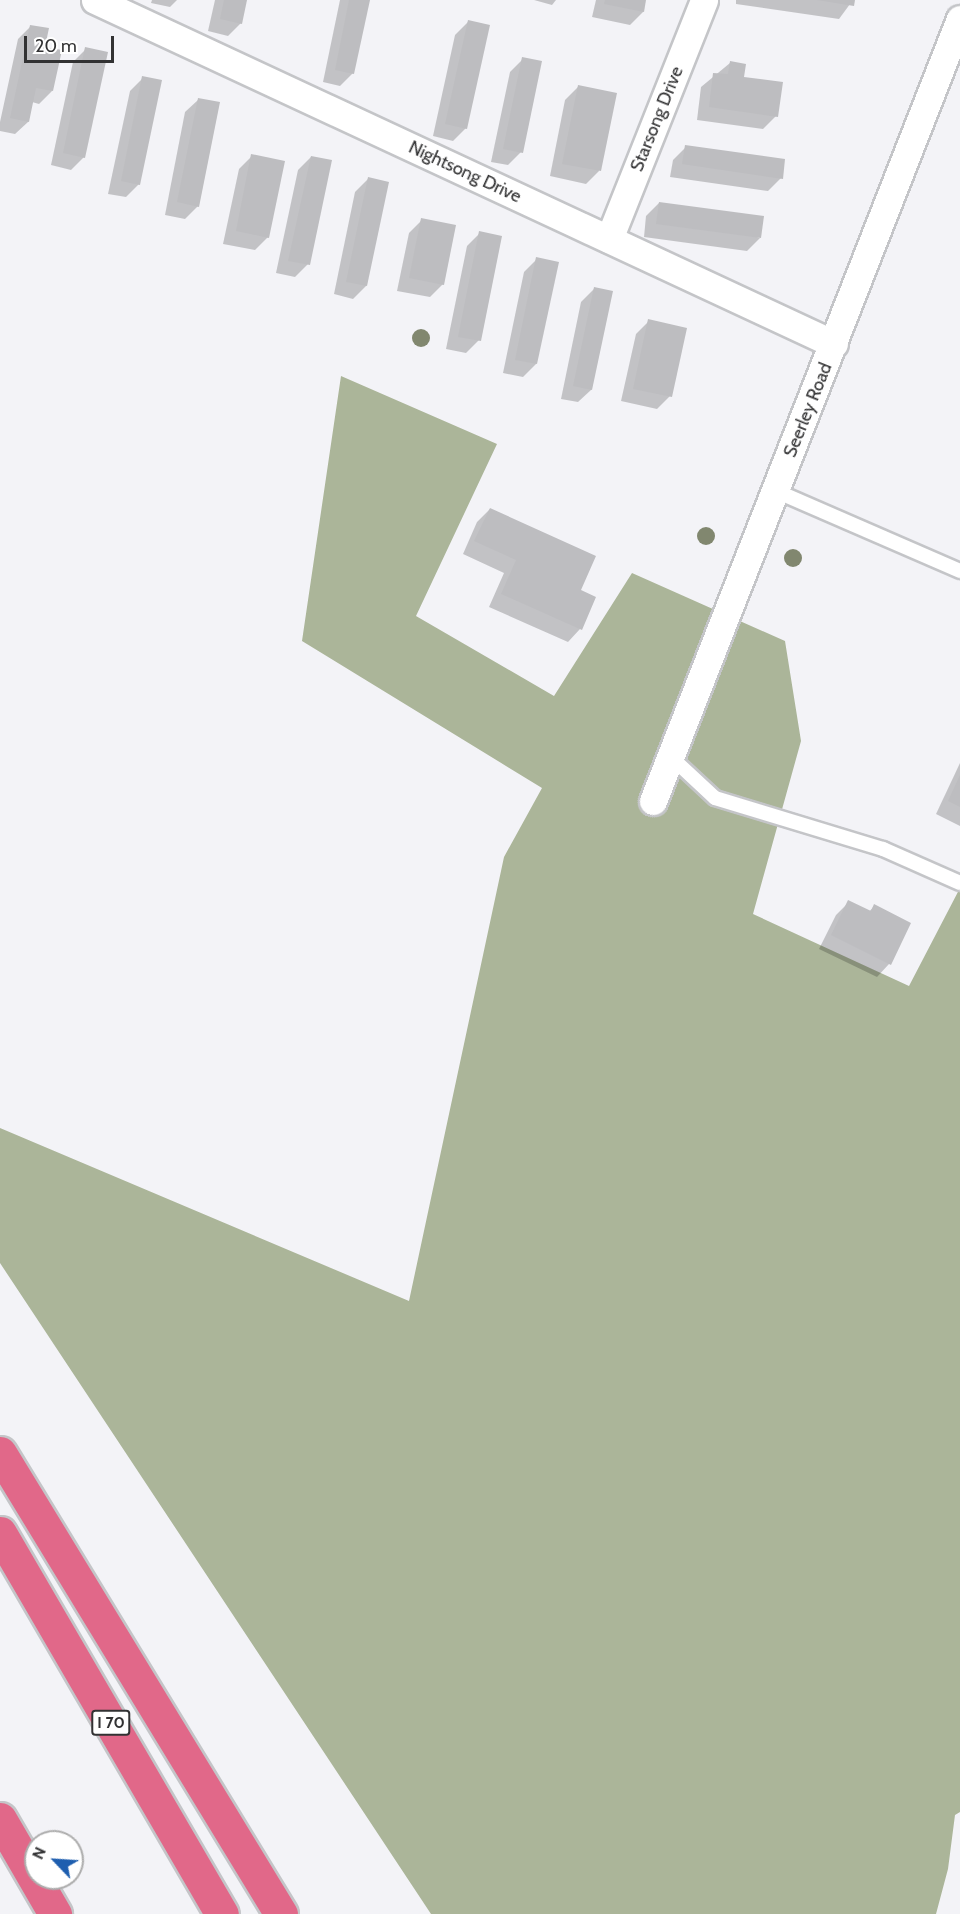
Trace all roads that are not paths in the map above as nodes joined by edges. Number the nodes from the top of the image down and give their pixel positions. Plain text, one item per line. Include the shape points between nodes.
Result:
1 (95, 0) edge
2 (704, 0) edge
3 (960, 19) edge
4 (609, 238) junction
5 (834, 344) junction
6 (776, 491) junction
7 (960, 572) edge
8 (671, 757) junction
9 (653, 801) dead end
10 (960, 883) edge
11 (0, 1453) edge
12 (0, 1533) edge
13 (0, 1819) edge
14 (55, 1914) edge
15 (222, 1914) edge
16 (281, 1914) edge

1 - 4 street, Nightsong Drive
2 - 4 street, Starsong Drive
3 - 5 street, Seerley Road
4 - 5 street, Nightsong Drive
5 - 6 street, Seerley Road
6 - 7 lane
6 - 8 street, Seerley Road
8 - 9 street, Seerley Road
8 - 10 lane via 715,798 883,849
11 - 16 highway
12 - 15 highway, I 70
13 - 14 highway

